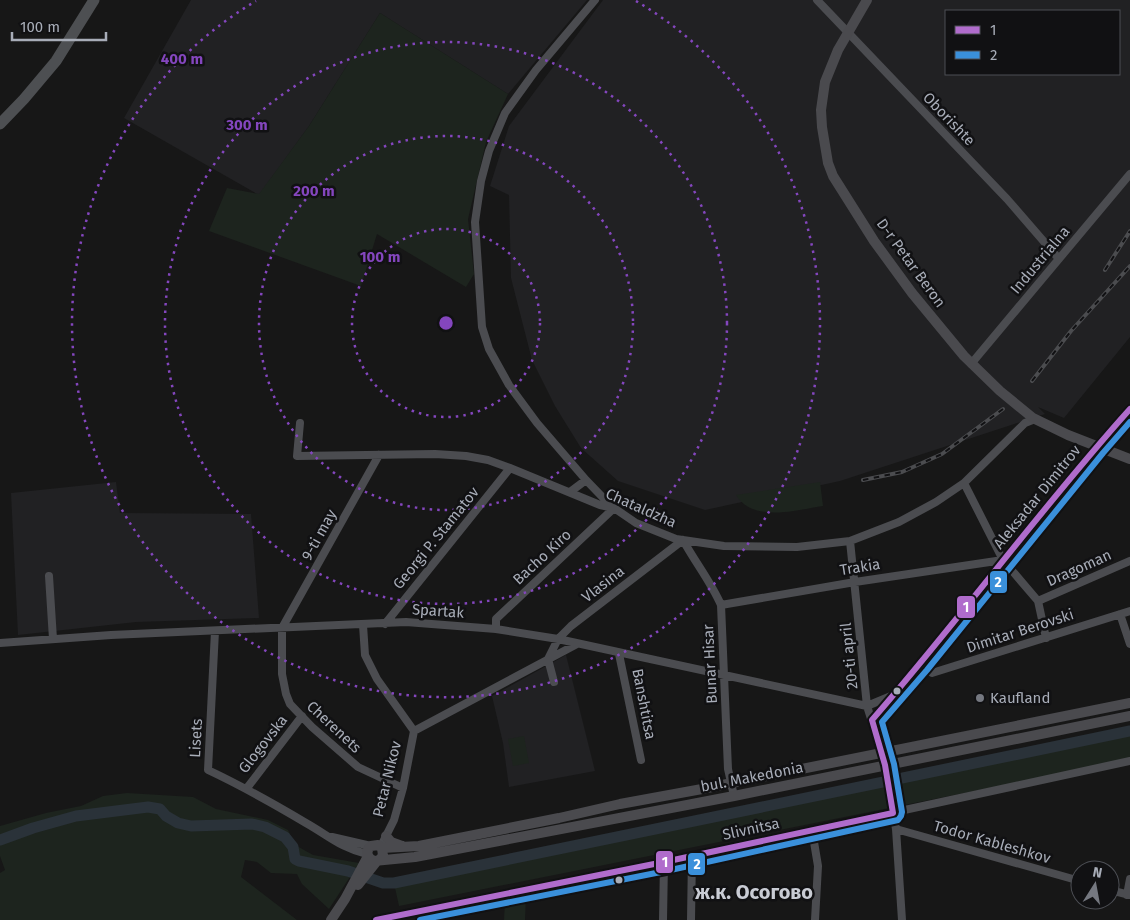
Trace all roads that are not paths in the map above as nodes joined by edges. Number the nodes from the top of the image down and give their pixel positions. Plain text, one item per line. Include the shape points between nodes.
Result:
1 (94, 0) edge
2 (595, 0) edge
3 (817, 0) edge
4 (867, 0) edge
5 (848, 33) junction
6 (0, 124) edge
7 (1130, 174) edge
8 (1059, 259) junction
9 (971, 364) junction
10 (1130, 408) edge
11 (1035, 419) junction
12 (300, 423) dead end
13 (1096, 447) junction
14 (379, 455) junction
15 (1130, 460) edge
16 (510, 468) junction
17 (586, 480) junction
18 (964, 483) junction
19 (570, 492) junction
20 (614, 508) junction
21 (683, 540) junction
22 (850, 541) junction
23 (1003, 560) junction
24 (1130, 561) edge
25 (49, 576) dead end
26 (855, 582) junction
27 (1038, 601) junction
28 (721, 605) junction
29 (1130, 611) edge
30 (1120, 614) junction
31 (385, 624) junction
32 (363, 625) junction
33 (282, 628) junction
34 (496, 629) junction
35 (215, 631) junction
36 (1046, 638) junction
37 (53, 639) junction
38 (558, 639) junction
39 (0, 643) edge
40 (577, 644) junction
41 (1130, 644) edge
42 (620, 654) junction
43 (548, 659) junction
44 (920, 665) junction
45 (725, 676) junction
46 (554, 682) dead end
47 (893, 695) junction
48 (1130, 703) edge
49 (867, 706) junction
50 (302, 716) junction
51 (1130, 716) edge
52 (872, 720) junction
53 (414, 731) junction
54 (882, 753) junction
55 (641, 760) dead end
56 (1130, 762) edge
57 (885, 768) junction
58 (731, 784) junction
59 (246, 788) junction
60 (404, 788) junction
61 (734, 796) junction
62 (893, 812) junction
63 (896, 829) junction
64 (812, 830) junction
65 (387, 835) junction
66 (403, 847) junction
67 (375, 852) junction
68 (692, 856) junction
69 (664, 862) junction
70 (1070, 878) edge
71 (1130, 879) edge
72 (1128, 895) edge
73 (334, 919) edge
74 (376, 920) edge
75 (662, 920) edge
76 (690, 920) edge
77 (815, 920) edge
78 (902, 920) edge

1 - 6 main road via 56,61
2 - 17 street via 536,70 505,113 481,181 476,222 482,327 489,349 509,385 537,423
3 - 5 street, Oborishte
4 - 5 street, D-r Petar Beron
5 - 8 street, Oborishte via 1007,199
5 - 9 street, D-r Petar Beron via 830,66 822,101 824,148 830,170 874,242
7 - 8 street, Industrialna
8 - 9 street, Industrialna
9 - 11 street, D-r Petar Beron
10 - 13 street, Aleksadar Dimitrov
11 - 13 street, D-r Petar Beron
11 - 18 street, Chataldzha via 1025,423
12 - 14 street, Chataldzha via 297,456
13 - 15 street, D-r Petar Beron
13 - 23 street, Aleksadar Dimitrov
14 - 16 street, Chataldzha via 466,456
14 - 33 street, 9-ti may
16 - 19 street, Chataldzha
16 - 31 street, Georgi P. Stamatov
17 - 19 street
17 - 20 street
18 - 22 street, Chataldzha via 899,522
18 - 23 street
19 - 20 street, Chataldzha
20 - 21 street, Chataldzha via 636,523
20 - 34 street, Bacho Kiro via 496,619
21 - 22 street, Chataldzha via 724,546 797,547
21 - 28 street, Bunar Hisar
21 - 38 street, Vlasina
22 - 26 street, 20-ti april
23 - 26 street, Trakia
23 - 27 street
23 - 44 street, Aleksadar Dimitrov
24 - 27 street, Dragoman
25 - 37 street
26 - 28 street, Trakia
26 - 49 street, 20-ti april
27 - 36 street
28 - 45 street, Bunar Hisar
29 - 30 street, Dimitar Berovski
30 - 36 street, Dimitar Berovski
30 - 41 street
31 - 32 street, Spartak
31 - 34 street, Spartak via 406,622
32 - 33 street, Spartak
32 - 53 street via 365,654 377,679
33 - 35 street, Spartak
33 - 50 street, Cherenets via 282,674 286,694 290,704
34 - 38 street, Spartak
35 - 37 street, Spartak
35 - 59 street, Lisets via 208,770
36 - 44 street, Dimitar Berovski via 932,673
37 - 39 street, Spartak
38 - 40 street, Spartak
38 - 43 street, Vlasina
40 - 42 street, Spartak
40 - 43 street
42 - 45 street, Spartak
42 - 55 street, Banshtitsa
43 - 46 street
43 - 53 street
44 - 47 street, Aleksadar Dimitrov
45 - 49 street, Spartak
45 - 58 street, Bunar Hisar
47 - 49 street
47 - 52 street, Aleksadar Dimitrov
48 - 54 street, bul. Makedonia
49 - 52 street, 20-ti april
50 - 59 street, Glogovska
50 - 60 street, Cherenets via 358,767
51 - 57 street, bul. Makedonia
52 - 54 street, 20-ti april
53 - 60 street, Petar Nikov
54 - 57 street, 20-ti april
54 - 58 street, bul. Makedonia
56 - 62 street, Slivnitsa
57 - 61 street, bul. Makedonia
57 - 62 street, 20-ti april
58 - 61 street, Bunar Hisar
58 - 66 street, bul. Makedonia
59 - 67 street, Lisets via 328,836
60 - 65 street, Petar Nikov
61 - 67 street, bul. Makedonia via 415,857
62 - 63 street, 20-ti april
62 - 64 street, Slivnitsa
63 - 70 street, Todor Kableshkov
63 - 78 street, 20-ti april
64 - 68 street, Slivnitsa
64 - 77 street via 818,866
65 - 66 street via 391,842
65 - 67 street, Petar Nikov
66 - 67 street, bul. Makedonia
67 - 73 street
68 - 69 street, Slivnitsa
68 - 76 street
69 - 74 street, Slivnitsa
69 - 75 street
71 - 72 street

